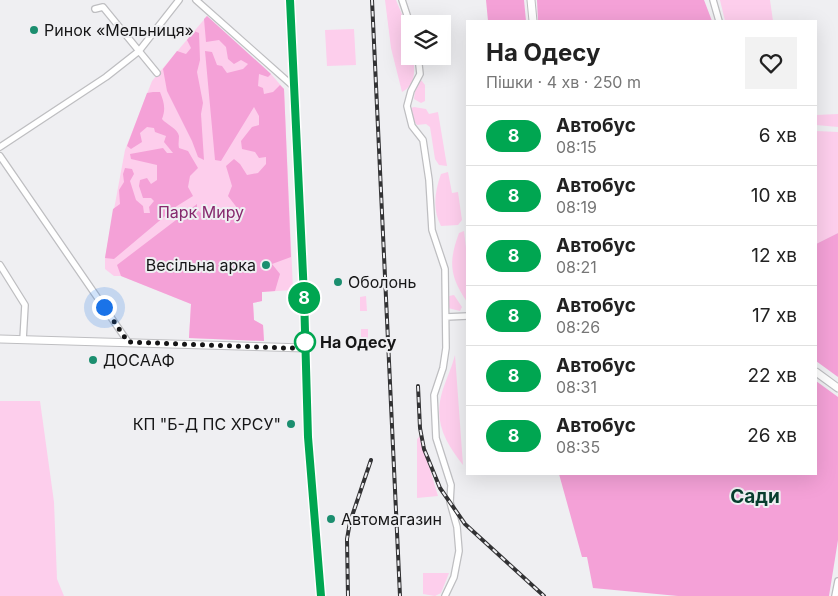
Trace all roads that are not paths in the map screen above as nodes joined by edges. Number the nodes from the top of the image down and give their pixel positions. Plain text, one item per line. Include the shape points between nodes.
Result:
1 (179, 0) edge
2 (196, 0) edge
3 (290, 0) edge
4 (402, 0) edge
5 (531, 0) edge
6 (713, 0) edge
7 (95, 9) dead end
8 (407, 15) edge
9 (533, 20) edge
10 (719, 20) edge
11 (139, 51) junction
12 (419, 65) edge
13 (156, 73) dead end
14 (294, 87) junction
15 (0, 147) edge
16 (0, 156) edge
17 (0, 265) edge
18 (466, 316) edge
19 (446, 317) junction
20 (0, 339) edge
21 (23, 340) junction
22 (128, 342) junction
23 (305, 348) junction
24 (817, 373) edge
25 (838, 388) edge
26 (838, 581) edge
27 (321, 596) edge
28 (445, 596) edge
29 (835, 596) edge

1 - 11 street
2 - 14 street
3 - 14 main road
4 - 8 street
5 - 9 street
6 - 10 street
7 - 11 street via 102,7
11 - 13 street
11 - 15 street via 106,77
12 - 19 street via 420,74 407,106 412,126 423,140 432,230 445,268
14 - 23 main road
16 - 22 street
17 - 21 street via 25,305
18 - 19 street
19 - 28 street via 443,368 434,395 436,438 451,485 450,502 459,551 454,577
20 - 21 street
21 - 22 street
22 - 23 street
23 - 27 main road via 308,437
24 - 25 street
26 - 29 street

